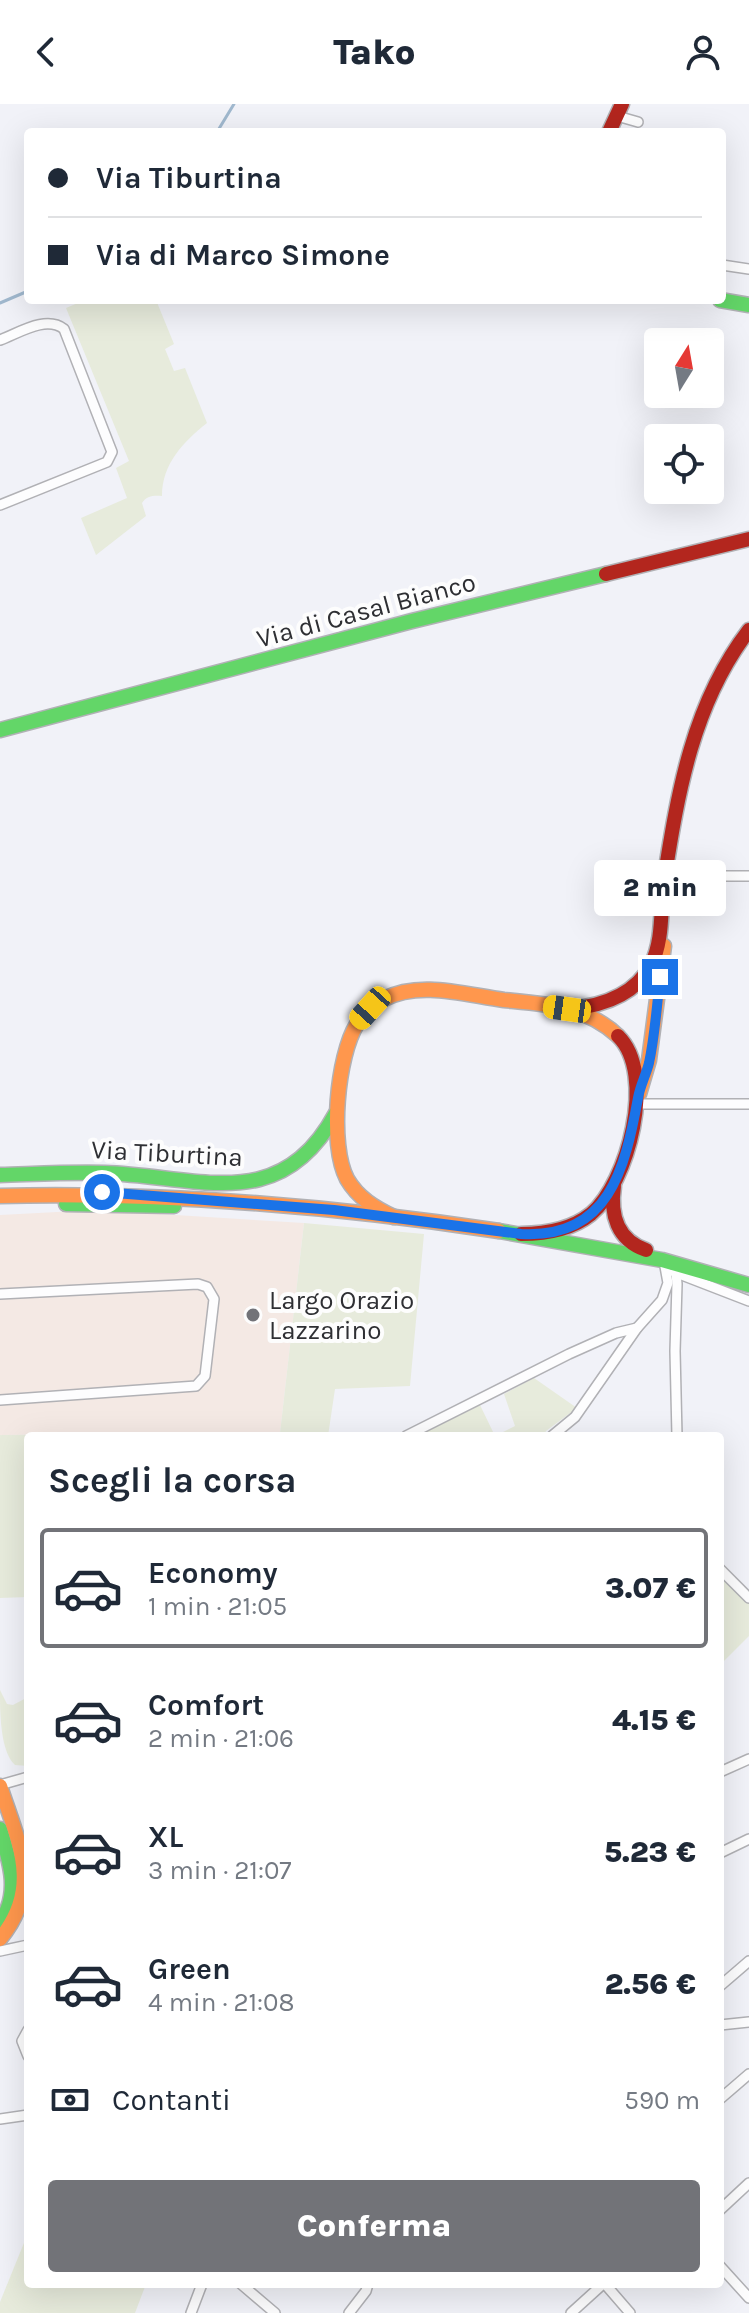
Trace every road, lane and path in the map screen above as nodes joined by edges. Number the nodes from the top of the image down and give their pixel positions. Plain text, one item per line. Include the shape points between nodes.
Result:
1 (620, 110) edge
2 (638, 122) dead end
3 (611, 128) edge
4 (726, 267) edge
5 (749, 269) edge
6 (726, 301) edge
7 (749, 305) edge
8 (0, 340) edge
9 (0, 505) edge
10 (748, 540) edge
11 (749, 630) edge
12 (0, 730) edge
13 (671, 858) junction
14 (672, 876) junction
15 (749, 876) edge
16 (567, 1009) junction
17 (638, 1099) junction
18 (340, 1100) junction
19 (749, 1104) edge
20 (0, 1175) edge
21 (615, 1181) junction
22 (0, 1196) edge
23 (229, 1201) junction
24 (0, 1206) edge
25 (394, 1217) junction
26 (521, 1234) junction
27 (669, 1265) junction
28 (749, 1285) edge
29 (0, 1294) edge
30 (749, 1301) edge
31 (637, 1328) junction
32 (0, 1400) edge
33 (414, 1432) edge
34 (557, 1432) edge
35 (677, 1432) edge
36 (724, 1573) edge
37 (749, 1598) edge
38 (749, 1759) edge
39 (724, 1770) edge
40 (24, 1778) edge
41 (0, 1785) edge
42 (0, 1829) edge
43 (749, 1839) edge
44 (724, 1851) edge
45 (24, 1869) edge
46 (24, 1897) edge
47 (0, 1923) edge
48 (0, 1939) edge
49 (24, 1946) edge
50 (0, 1951) edge
51 (749, 1961) edge
52 (724, 1983) edge
53 (749, 2022) edge
54 (724, 2025) edge
55 (749, 2074) edge
56 (724, 2096) edge
57 (24, 2116) edge
58 (0, 2119) edge
59 (749, 2183) edge
60 (724, 2206) edge
61 (724, 2270) edge
62 (200, 2288) edge
63 (246, 2288) edge
64 (367, 2288) edge
65 (599, 2288) edge
66 (608, 2288) edge
67 (749, 2297) edge
68 (191, 2313) edge
69 (275, 2313) edge
70 (349, 2313) edge
71 (571, 2313) edge
72 (630, 2313) edge

1 - 2 street
1 - 3 main road
4 - 5 street
6 - 7 main road
8 - 9 street via 46,323 60,326 112,452 107,462
10 - 12 main road, Via di Casal Bianco via 412,621
11 - 13 main road via 723,665 696,729 681,784
13 - 14 main road
13 - 16 main road via 656,951 643,977 613,1000
14 - 15 street
14 - 17 main road via 649,1060
16 - 17 main road via 596,1019 619,1037 633,1062
16 - 18 main road via 429,990 398,993 381,1000 358,1021 350,1036
17 - 19 street
17 - 21 main road
18 - 20 main road, Via Tiburtina via 324,1134 302,1160 257,1181 105,1173
18 - 25 main road via 338,1152 344,1176 359,1197
21 - 26 main road via 583,1222 556,1232
21 - 28 main road via 617,1224 630,1245 710,1267
22 - 23 main road, Via Tiburtina via 110,1192
23 - 24 main road
23 - 25 main road, Via Tiburtina
25 - 26 main road, Via Tiburtina
26 - 27 main road, Via Tiburtina
27 - 28 main road, Via Tiburtina
27 - 30 street
27 - 31 street via 665,1294
27 - 35 street
29 - 32 street via 198,1284 214,1299 205,1376 196,1386
31 - 33 street via 569,1354
31 - 34 street via 578,1413
36 - 37 street
38 - 39 street
40 - 41 street
41 - 45 main road
42 - 47 main road via 14,1885
43 - 44 street
46 - 48 main road via 13,1926
49 - 50 street
51 - 52 street
53 - 54 street
55 - 56 street
57 - 58 street
59 - 60 street
61 - 67 street
62 - 68 street
63 - 69 street
64 - 70 street
65 - 71 street
66 - 72 street

